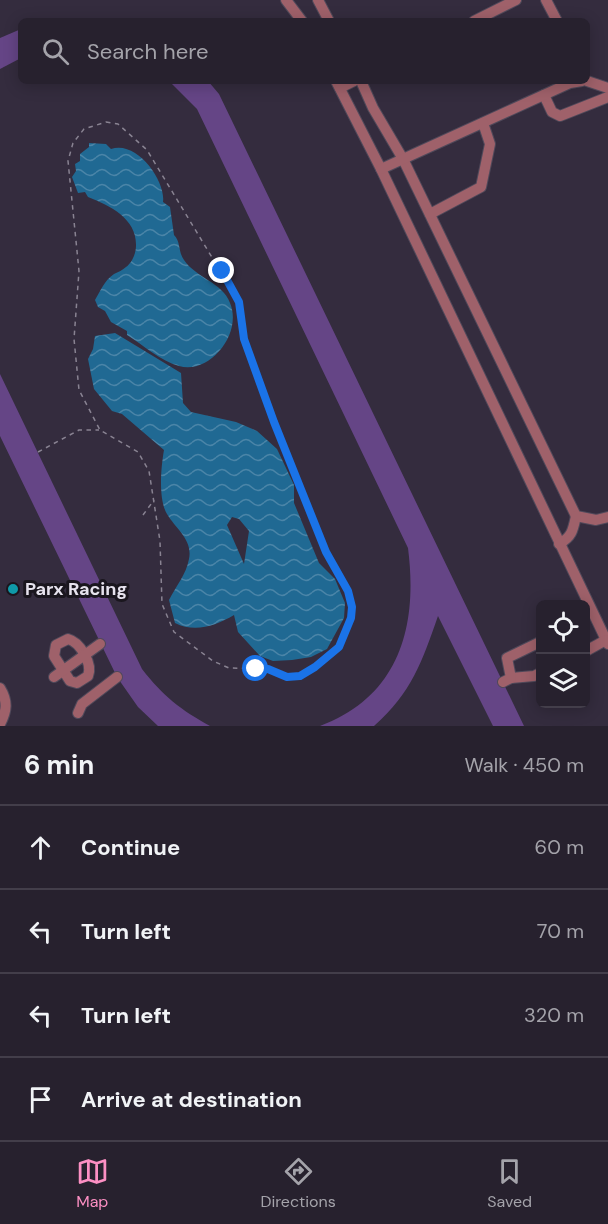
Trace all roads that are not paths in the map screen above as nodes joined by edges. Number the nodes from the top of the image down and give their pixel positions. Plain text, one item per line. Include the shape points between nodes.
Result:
1 (286, 0) edge
2 (318, 0) edge
3 (516, 0) edge
4 (546, 0) edge
5 (300, 18) edge
6 (327, 18) edge
7 (480, 18) edge
8 (555, 18) edge
9 (590, 82) edge
10 (362, 84) edge
11 (568, 84) edge
12 (338, 85) edge
13 (608, 88) edge
14 (541, 97) junction
15 (608, 97) edge
16 (483, 123) junction
17 (403, 159) junction
18 (381, 169) junction
19 (430, 214) junction
20 (576, 516) junction
21 (608, 518) edge
22 (559, 544) junction
23 (582, 600) edge
24 (590, 619) edge
25 (607, 642) edge
26 (100, 644) dead end
27 (536, 644) edge
28 (590, 649) edge
29 (84, 656) junction
30 (59, 674) junction
31 (536, 675) edge
32 (117, 677) dead end
33 (0, 688) edge
34 (78, 713) dead end
35 (0, 724) edge

1 - 5 street
2 - 6 street
3 - 7 street
4 - 8 street
9 - 13 street
10 - 17 street
11 - 14 street
12 - 18 street
14 - 15 street via 560,116
14 - 16 street
16 - 17 street
16 - 19 street via 490,144 481,187
17 - 18 street
17 - 19 street
18 - 22 street
19 - 20 street
20 - 21 street
20 - 22 street via 569,539
22 - 23 street
24 - 25 street
25 - 28 street
26 - 29 street
27 - 31 street via 507,657 507,680
29 - 30 street
29 - 30 street via 90,671 81,681 70,681
29 - 30 street via 73,640 59,641 54,650
32 - 34 street via 82,704
33 - 35 street via 7,712

